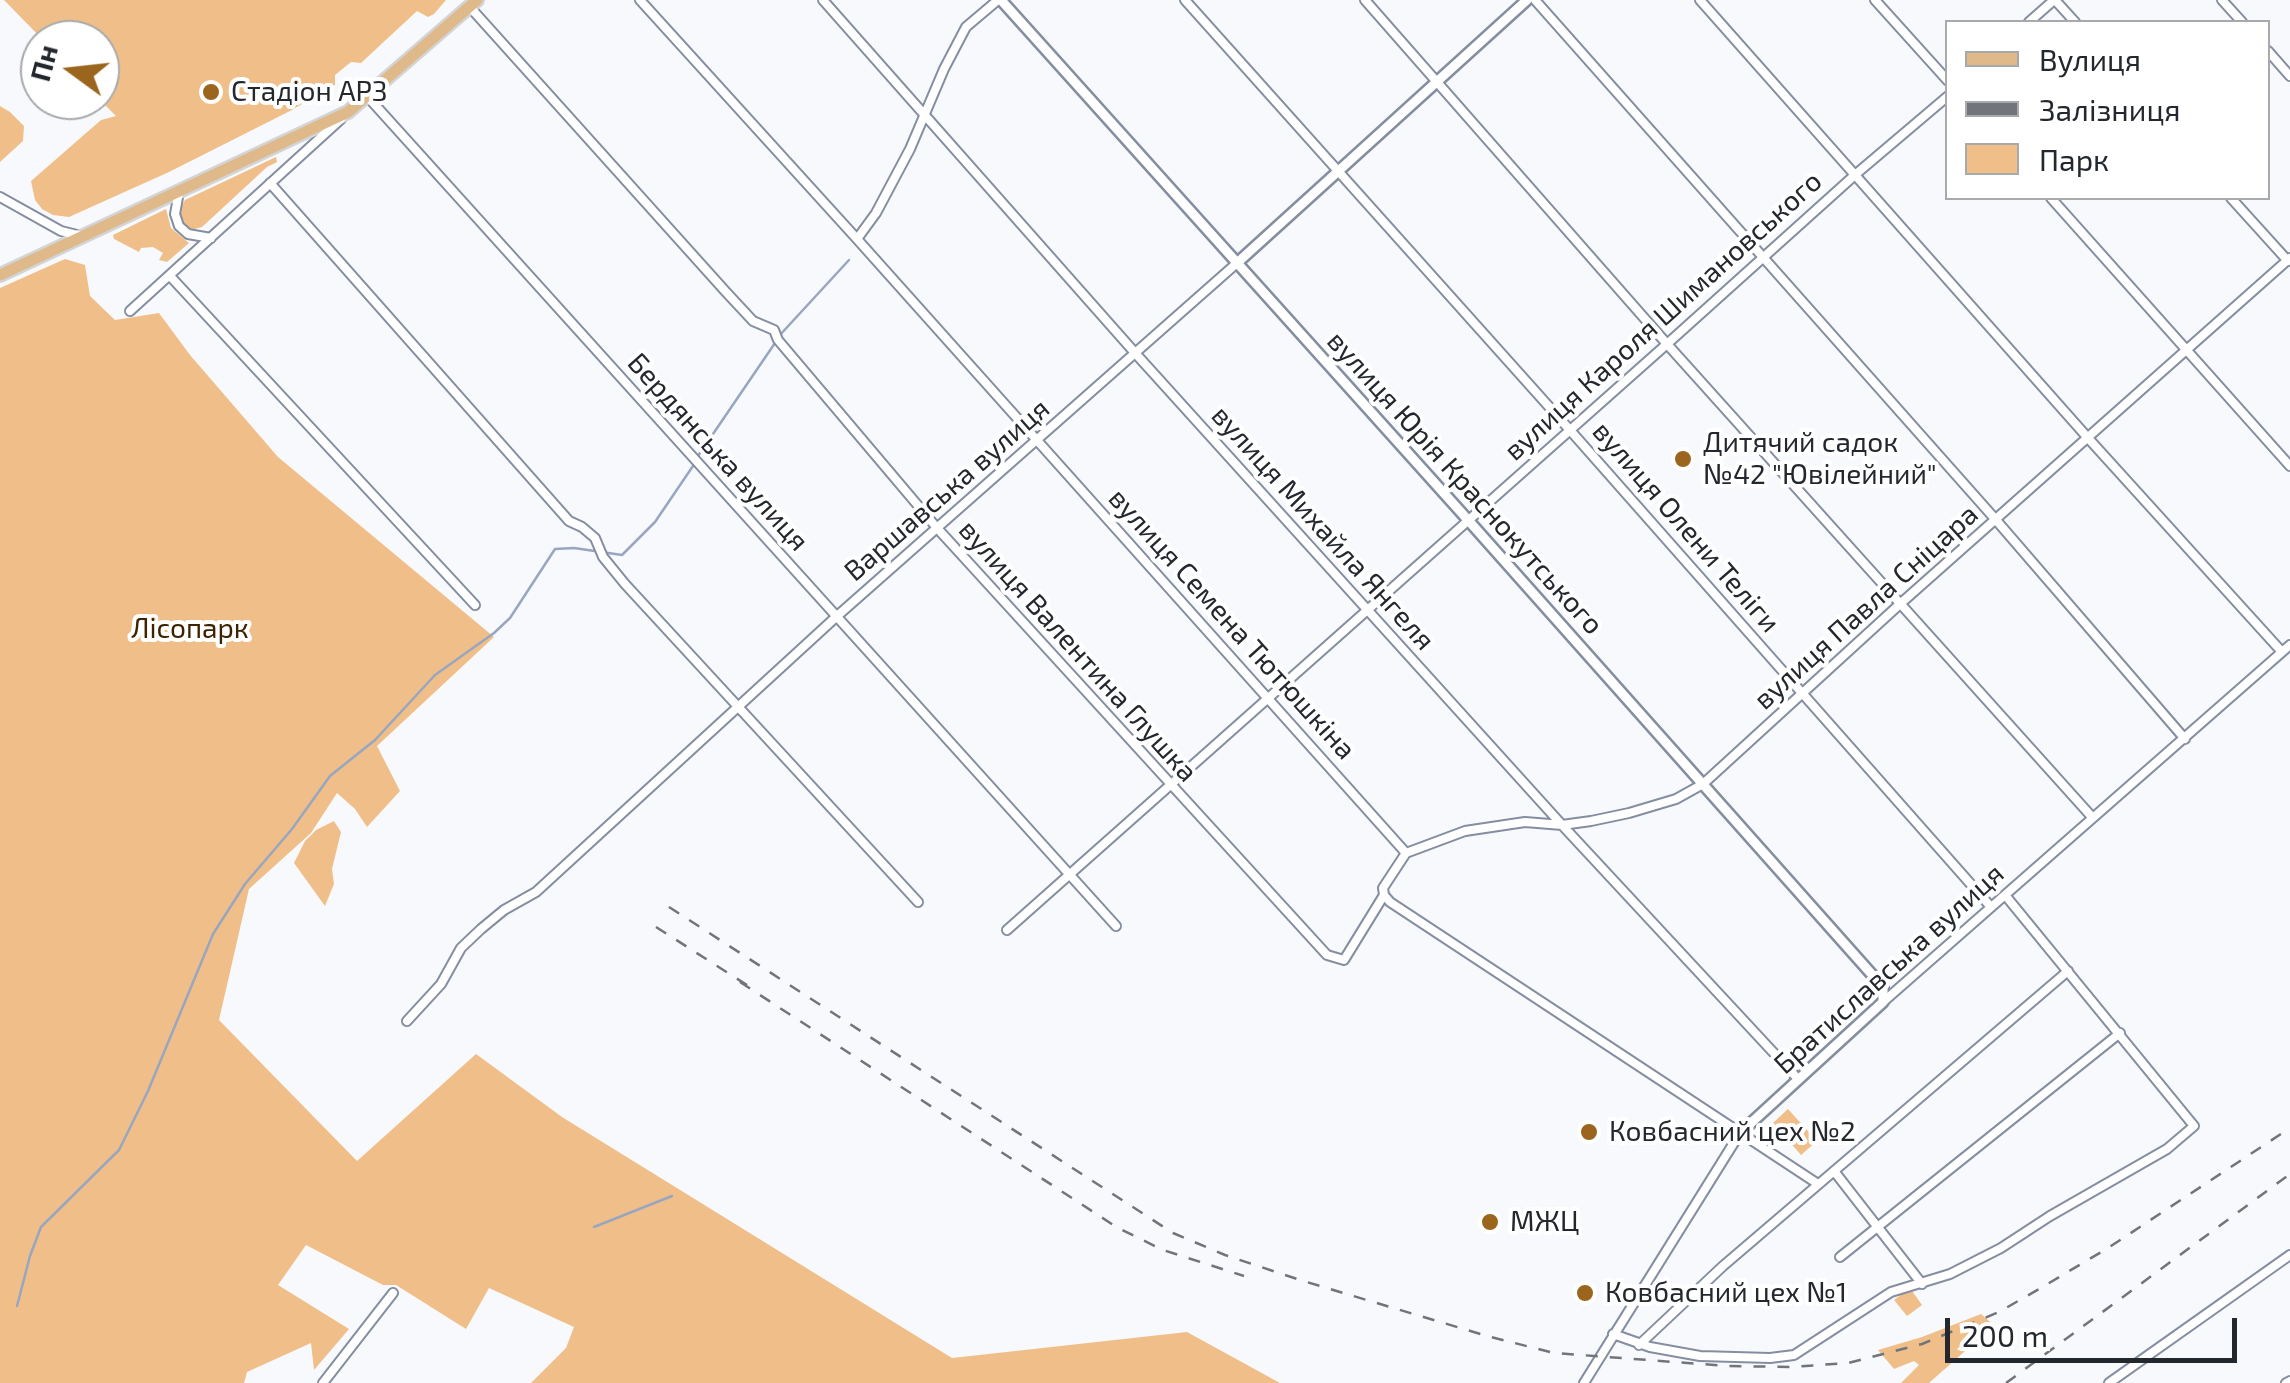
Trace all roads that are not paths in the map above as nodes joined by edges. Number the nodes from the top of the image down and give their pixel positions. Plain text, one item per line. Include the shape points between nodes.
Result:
1 (640, 0) edge
2 (823, 0) edge
3 (1000, 0) edge
4 (1185, 0) edge
5 (1364, 0) edge
6 (1528, 0) edge
7 (1536, 0) edge
8 (1700, 0) edge
9 (1875, 0) edge
10 (2055, 0) edge
11 (2222, 0) edge
12 (473, 3) edge
13 (2032, 20) edge
14 (2073, 20) edge
15 (2240, 20) edge
16 (2270, 53) edge
17 (2290, 76) edge
18 (1945, 78) edge
19 (1437, 82) junction
20 (367, 96) junction
21 (1945, 99) edge
22 (348, 112) junction
23 (924, 114) junction
24 (1337, 171) junction
25 (1856, 174) junction
26 (270, 182) junction
27 (180, 190) junction
28 (0, 197) edge
29 (2053, 200) edge
30 (2233, 200) edge
31 (81, 236) junction
32 (211, 238) junction
33 (857, 239) junction
34 (1763, 257) junction
35 (2289, 261) edge
36 (1237, 263) junction
37 (0, 275) edge
38 (170, 276) junction
39 (130, 312) dead end
40 (1667, 344) junction
41 (2186, 350) junction
42 (1136, 354) junction
43 (1569, 429) junction
44 (2088, 438) junction
45 (1037, 440) junction
46 (2290, 466) edge
47 (1468, 520) junction
48 (1996, 520) junction
49 (936, 528) junction
50 (1900, 604) junction
51 (475, 605) dead end
52 (1368, 610) junction
53 (836, 617) junction
54 (2290, 645) edge
55 (2282, 652) junction
56 (1802, 693) junction
57 (1268, 697) junction
58 (738, 707) junction
59 (2185, 739) junction
60 (1703, 784) junction
61 (1170, 786) junction
62 (2092, 817) junction
63 (1562, 825) junction
64 (1406, 853) junction
65 (1068, 874) junction
66 (1384, 895) junction
67 (2005, 896) junction
68 (918, 902) dead end
69 (1992, 907) junction
70 (1116, 926) dead end
71 (1007, 930) dead end
72 (2068, 971) junction
73 (1883, 1002) junction
74 (407, 1021) dead end
75 (2120, 1034) junction
76 (1798, 1079) junction
77 (1740, 1133) junction
78 (1834, 1171) junction
79 (1818, 1184) junction
80 (1878, 1226) junction
81 (2290, 1255) edge
82 (1840, 1258) dead end
83 (1922, 1284) junction
84 (393, 1293) dead end
85 (1613, 1334) junction
86 (1639, 1345) junction
87 (323, 1383) edge
88 (1584, 1383) edge
89 (2109, 1383) edge

1 - 33 street, вулиця Семена Тютюшкіна
2 - 23 street, вулиця Михайла Янгеля
3 - 23 street via 966,28
3 - 36 street, вулиця Юрія Краснокутського
4 - 24 street, вулиця Олени Теліги
5 - 19 street
6 - 19 street, Варшавська вулиця
7 - 34 street
8 - 25 street
9 - 18 street
10 - 13 street
10 - 14 street
11 - 15 street
12 - 20 main road
12 - 49 street, вулиця Валентина Глушка via 726,292 753,320 774,330
16 - 17 street
19 - 24 street, Варшавська вулиця
19 - 40 street
20 - 22 main road
20 - 53 street, Бердянська вулиця
21 - 25 street, вулиця Кароля Шимановського
22 - 26 street
22 - 27 main road
23 - 33 street
23 - 42 street, вулиця Михайла Янгеля
24 - 36 street, Варшавська вулиця
24 - 43 street, вулиця Олени Теліги
25 - 34 street, вулиця Кароля Шимановського
25 - 44 street
26 - 32 street
26 - 58 street via 570,521 595,538 624,584
27 - 31 main road
27 - 32 street via 178,226
28 - 31 street
29 - 41 street
30 - 35 street
31 - 37 main road
32 - 38 street
33 - 45 street, вулиця Семена Тютюшкіна
34 - 40 street, вулиця Кароля Шимановського
34 - 48 street
35 - 41 street, вулиця Павла Сніцара
36 - 42 street, Варшавська вулиця
36 - 47 street, вулиця Юрія Краснокутського
38 - 39 street
38 - 51 street
40 - 43 street, вулиця Кароля Шимановського
40 - 50 street
41 - 44 street, вулиця Павла Сніцара
41 - 46 street
42 - 45 street, Варшавська вулиця
42 - 52 street, вулиця Михайла Янгеля
43 - 47 street, вулиця Кароля Шимановського
43 - 56 street, вулиця Олени Теліги
44 - 48 street, вулиця Павла Сніцара
44 - 55 street
45 - 49 street, Варшавська вулиця
45 - 57 street, вулиця Семена Тютюшкіна
47 - 52 street, вулиця Кароля Шимановського
47 - 60 street, вулиця Юрія Краснокутського
48 - 50 street, вулиця Павла Сніцара
48 - 59 street
49 - 53 street, Варшавська вулиця
49 - 61 street, вулиця Валентина Глушка
50 - 56 street, вулиця Павла Сніцара
50 - 62 street
52 - 57 street, вулиця Кароля Шимановського
52 - 63 street, вулиця Михайла Янгеля
53 - 58 street, Варшавська вулиця
53 - 65 street, Бердянська вулиця
54 - 55 street, Братиславська вулиця
55 - 59 street, Братиславська вулиця
56 - 60 street, вулиця Павла Сніцара
56 - 69 street, вулиця Олени Теліги
57 - 61 street, вулиця Кароля Шимановського
57 - 64 street, вулиця Семена Тютюшкіна
58 - 68 street
58 - 74 street, Варшавська вулиця via 536,892 481,929
59 - 62 street, Братиславська вулиця
60 - 63 street, вулиця Павла Сніцара via 1629,813
60 - 73 street, вулиця Юрія Краснокутського via 1883,987
61 - 65 street, вулиця Кароля Шимановського
61 - 66 street, вулиця Валентина Глушка via 1327,955 1344,960
62 - 67 street, Братиславська вулиця
63 - 64 street, вулиця Павла Сніцара via 1525,822 1465,832
63 - 76 street, вулиця Михайла Янгеля
64 - 66 street
65 - 70 street, Бердянська вулиця
65 - 71 street, вулиця Кароля Шимановського
66 - 77 street
67 - 69 street, Братиславська вулиця
67 - 72 street
69 - 73 street, Братиславська вулиця
72 - 75 street
72 - 78 street
73 - 76 street, Братиславська вулиця
75 - 80 street
75 - 83 street via 2194,1126 2167,1149 2000,1248
76 - 77 street, Братиславська вулиця
77 - 79 street
77 - 85 street, Братиславська вулиця
78 - 79 street
78 - 80 street
79 - 86 street
80 - 82 street
80 - 83 street
81 - 89 street
83 - 86 street via 1891,1292 1794,1355 1700,1356
84 - 87 street
85 - 86 street
85 - 88 street, Братиславська вулиця

